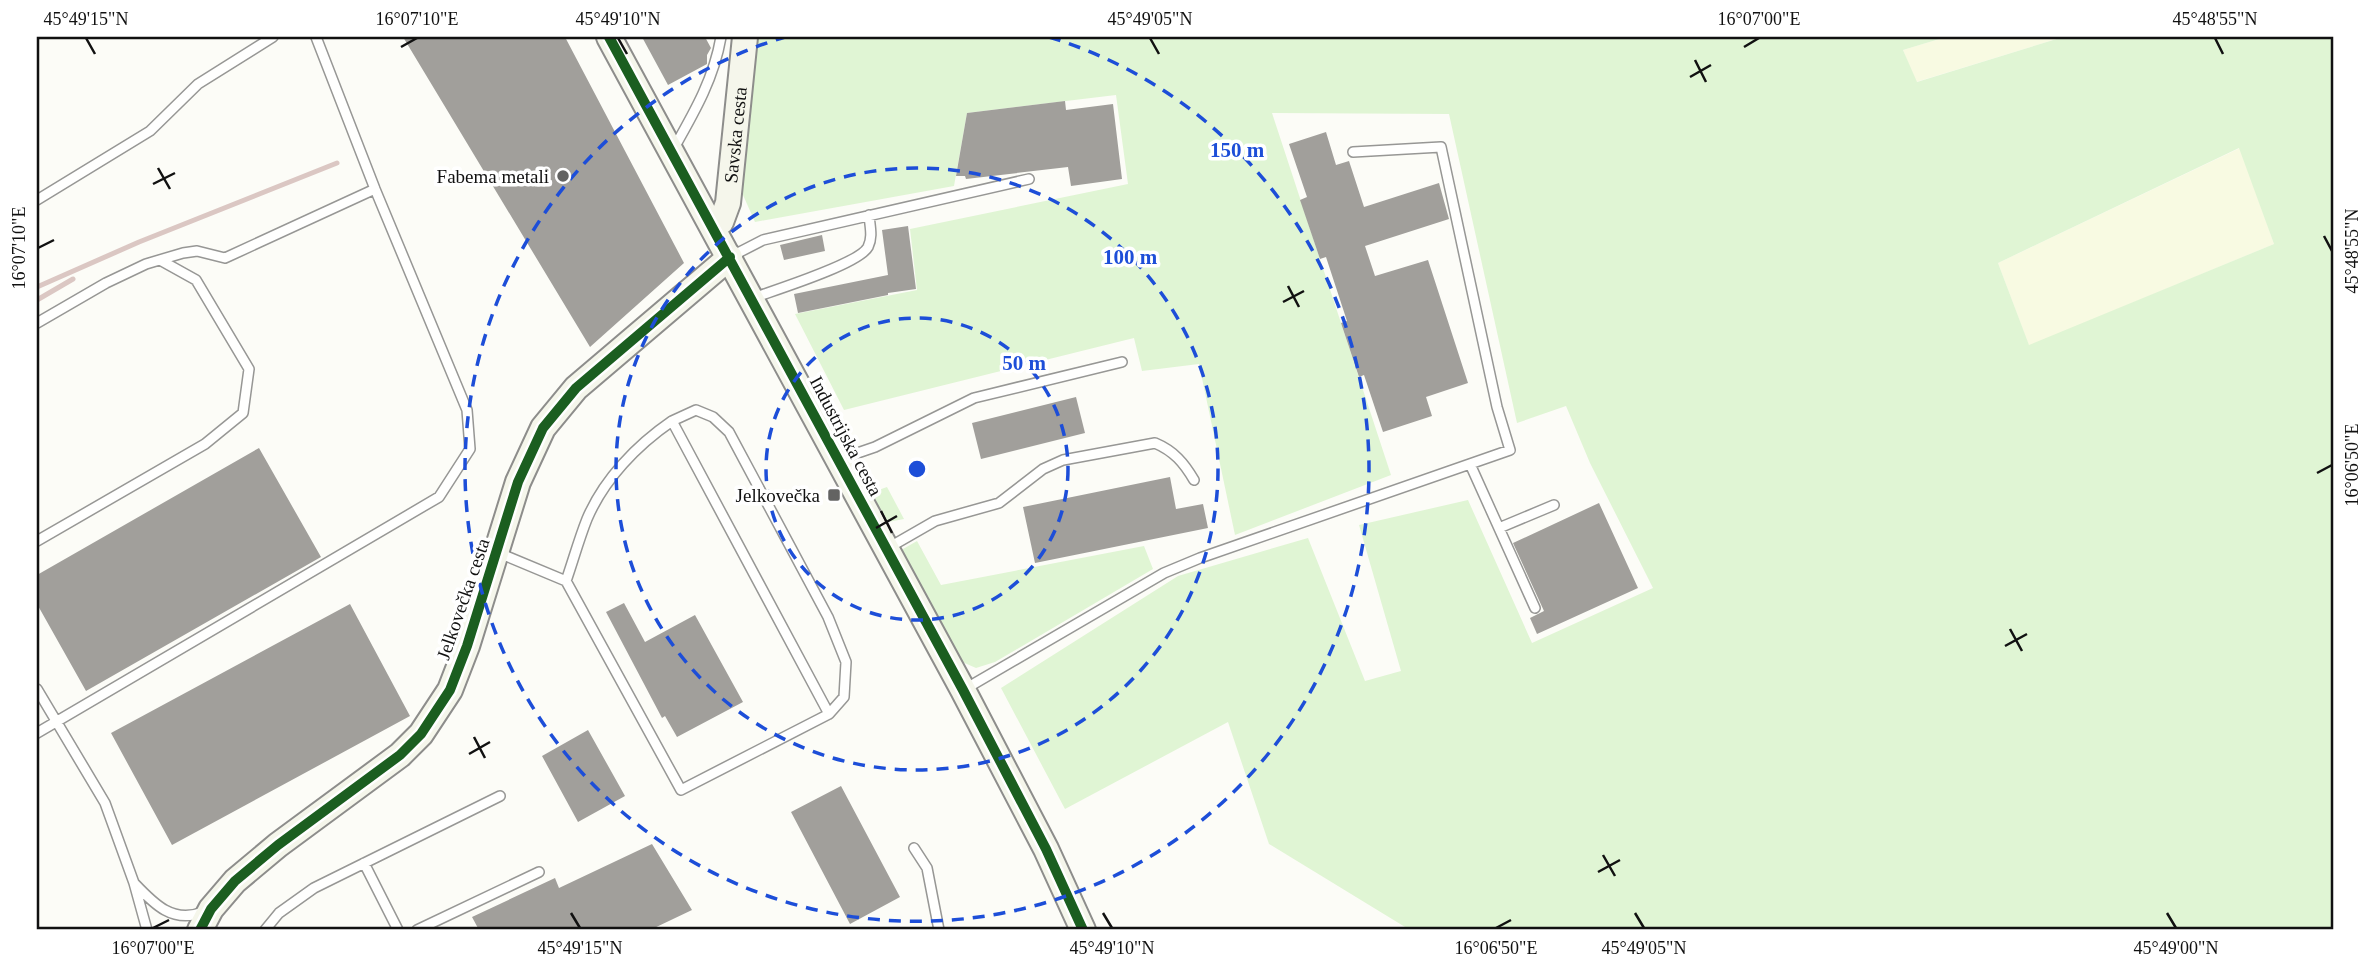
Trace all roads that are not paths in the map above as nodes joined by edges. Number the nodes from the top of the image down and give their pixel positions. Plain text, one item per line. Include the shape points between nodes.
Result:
1 (273, 37) edge
2 (316, 37) edge
3 (609, 37) edge
4 (721, 37) edge
5 (745, 37) edge
6 (672, 152) junction
7 (1353, 152) dead end
8 (1029, 179) dead end
9 (375, 189) junction
10 (37, 200) edge
11 (869, 215) junction
12 (713, 227) junction
13 (730, 257) junction
14 (160, 260) junction
15 (752, 298) junction
16 (37, 323) edge
17 (1122, 362) dead end
18 (672, 421) junction
19 (838, 460) junction
20 (1470, 464) junction
21 (1194, 480) dead end
22 (1554, 505) dead end
23 (1499, 528) junction
24 (37, 541) edge
25 (886, 548) junction
26 (498, 553) junction
27 (566, 581) junction
28 (1535, 608) dead end
29 (37, 689) edge
30 (963, 690) junction
31 (829, 715) junction
32 (56, 722) junction
33 (37, 733) edge
34 (500, 796) dead end
35 (914, 848) dead end
36 (364, 863) junction
37 (540, 872) dead end
38 (134, 883) junction
39 (205, 920) edge
40 (146, 930) edge
41 (265, 930) edge
42 (398, 930) edge
43 (417, 930) edge
44 (939, 930) edge
45 (1083, 930) edge

1 - 10 lane via 198,84 150,131
2 - 9 lane
3 - 6 street, Industrijska cesta
4 - 6 lane via 706,92
5 - 12 street, Savska cesta via 728,204
6 - 12 street, Industrijska cesta
7 - 20 lane via 1441,147 1510,450
8 - 11 lane
9 - 14 lane via 225,258 197,251
9 - 32 lane via 467,410 470,449 439,497
11 - 13 lane via 763,240
11 - 15 lane via 872,236 864,253
12 - 13 street, Industrijska cesta
13 - 15 street, Industrijska cesta
13 - 26 street, Jelkovečka cesta via 605,362 554,412 526,461
14 - 16 lane via 106,282
14 - 24 lane via 196,280 248,369 243,413 205,444
15 - 19 street, Industrijska cesta
17 - 19 lane via 974,398 875,447
18 - 27 lane via 646,438 608,481 588,517
18 - 31 lane
18 - 31 lane via 696,410 713,417 729,432 822,604 846,662 844,697
19 - 25 street, Industrijska cesta
20 - 23 lane
20 - 30 lane via 1164,573
21 - 25 lane via 1178,457 1155,443 1063,460 1043,469 999,503 935,521
22 - 23 lane
23 - 28 lane
25 - 30 street, Industrijska cesta
26 - 27 lane
26 - 39 street, Jelkovečka cesta via 450,690 421,734 235,881
27 - 31 lane via 681,790
29 - 32 lane
30 - 45 street, Industrijska cesta
32 - 33 lane
32 - 38 lane via 105,803
34 - 36 lane
35 - 44 lane via 927,868
36 - 41 lane via 314,888 279,913
36 - 42 lane
37 - 43 lane
38 - 39 lane via 164,912
38 - 40 lane

